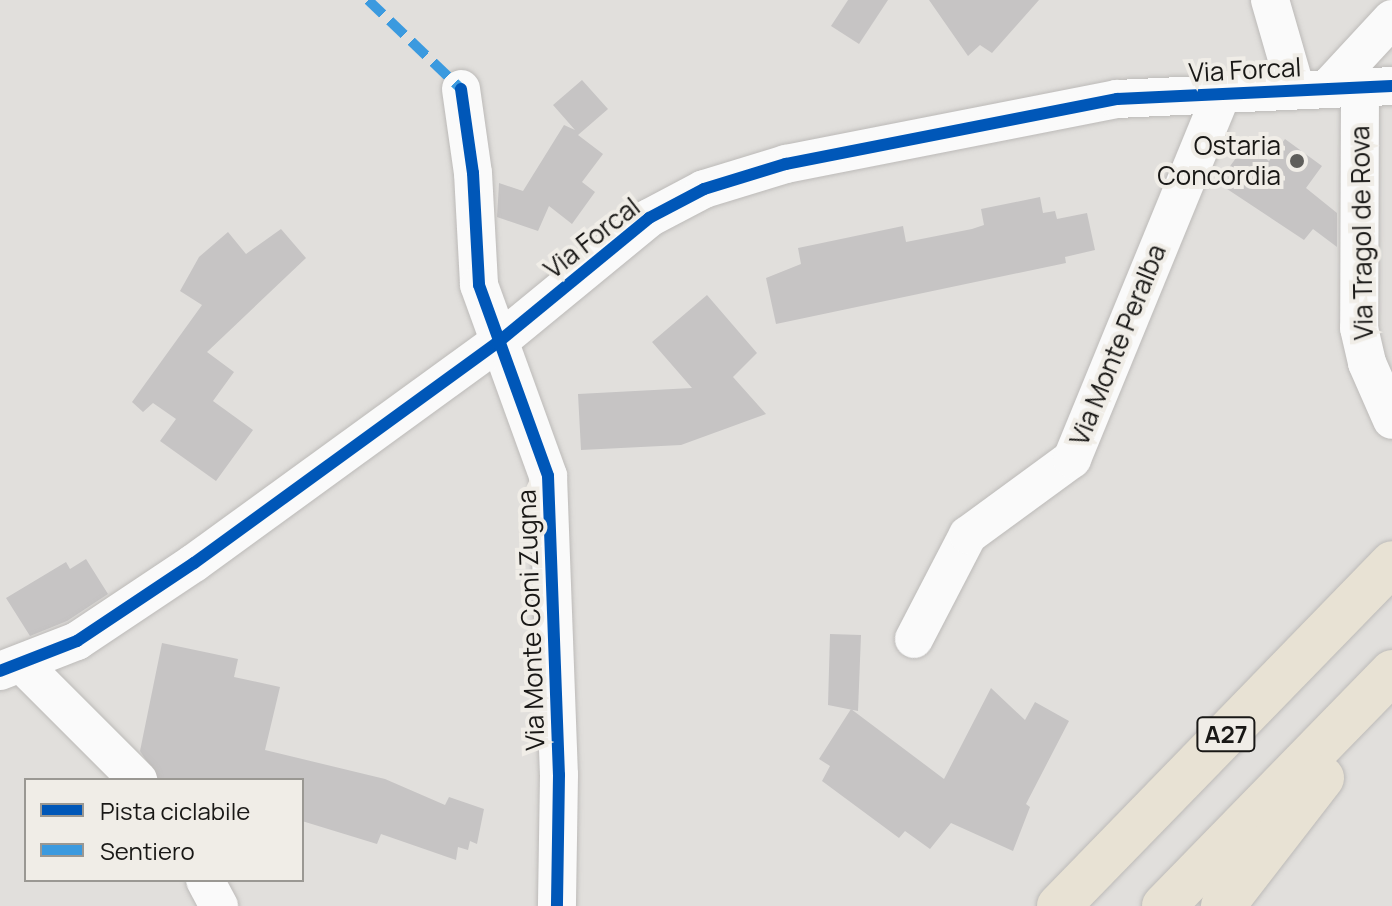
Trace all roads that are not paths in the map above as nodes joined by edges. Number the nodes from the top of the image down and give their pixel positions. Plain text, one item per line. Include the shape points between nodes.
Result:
1 (1270, 0) edge
2 (1392, 19) edge
3 (1344, 88) edge
4 (461, 89) dead end
5 (1222, 93) junction
6 (497, 343) junction
7 (1392, 420) edge
8 (1392, 563) edge
9 (914, 639) dead end
10 (12, 668) edge
11 (1392, 672) edge
12 (1392, 688) edge
13 (136, 778) edge
14 (206, 882) edge
15 (219, 906) edge
16 (557, 906) edge
17 (1059, 906) edge
18 (1164, 906) edge
19 (1223, 906) edge

1 - 3 street, Via Tragol de Rova
2 - 3 street
3 - 5 street, Via Forcal
3 - 7 street, Via Tragol de Rova via 1359,328 1367,363
4 - 6 street, Via Monte Coni Zugna via 473,173 479,285
5 - 6 street, Via Forcal via 1117,99 786,164 704,189 649,218
5 - 9 street, Via Monte Peralba via 1072,459 968,535
6 - 10 street, Via Forcal via 194,563 77,641
6 - 16 street, Via Monte Coni Zugna via 548,476 559,775
8 - 17 highway, A27
10 - 13 street via 106,743
11 - 18 highway
12 - 19 highway
14 - 15 street

